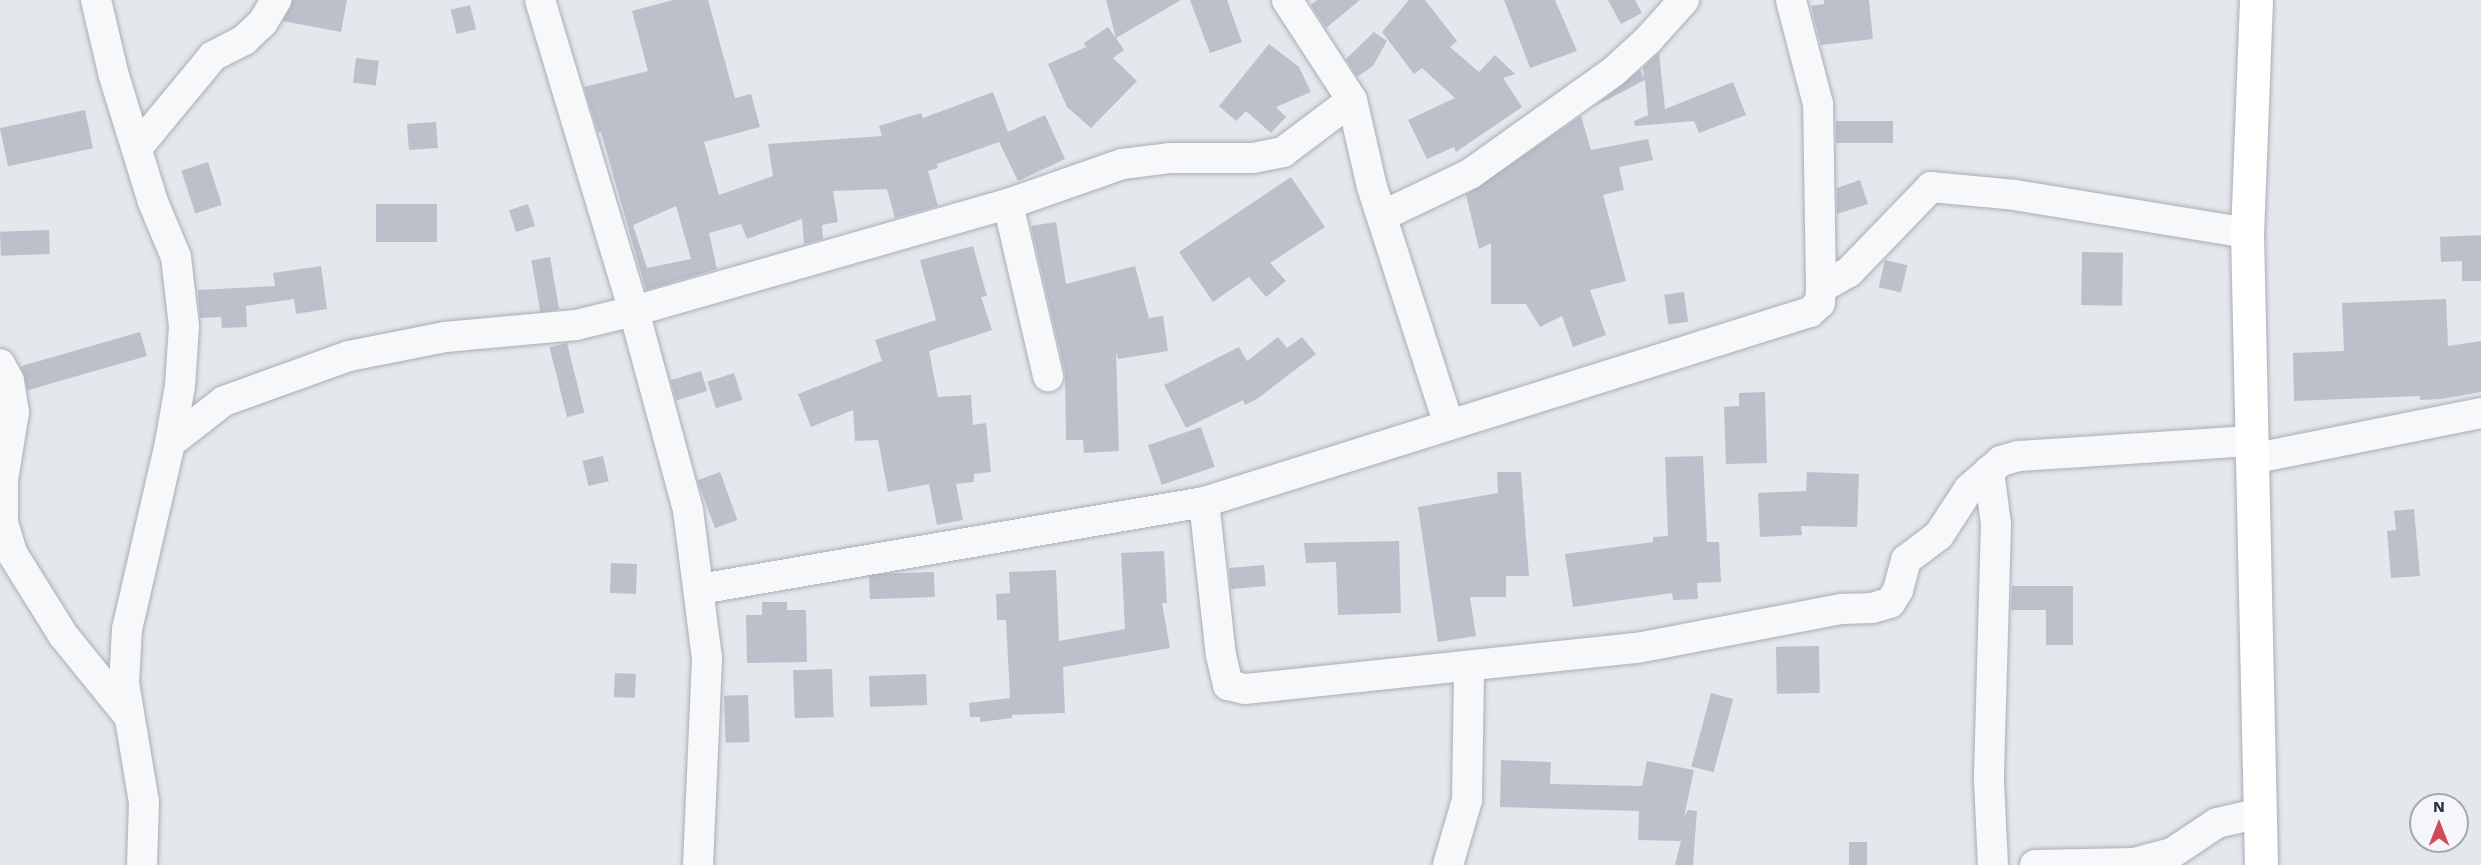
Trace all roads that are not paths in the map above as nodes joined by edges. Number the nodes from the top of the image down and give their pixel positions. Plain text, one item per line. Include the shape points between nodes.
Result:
1 (96, 0) edge
2 (276, 0) edge
3 (540, 0) edge
4 (1287, 0) edge
5 (1684, 0) edge
6 (1791, 0) edge
7 (2256, 0) edge
8 (1352, 100) junction
9 (136, 148) junction
10 (1008, 204) junction
11 (1382, 216) junction
12 (2247, 233) junction
13 (1821, 288) junction
14 (634, 311) junction
15 (0, 364) edge
16 (181, 374) junction
17 (1048, 376) dead end
18 (224, 401) junction
19 (2481, 413) edge
20 (1448, 423) junction
21 (170, 443) junction
22 (2251, 450) junction
23 (1989, 471) junction
24 (1204, 502) junction
25 (700, 589) junction
26 (1469, 668) junction
27 (127, 714) junction
28 (2260, 813) junction
29 (1993, 863) edge
30 (142, 865) edge
31 (698, 865) edge
32 (1448, 865) edge
33 (2024, 865) edge
34 (2035, 865) edge
35 (2261, 865) edge

1 - 9 street
2 - 9 street via 244,40 213,56
3 - 14 street
4 - 8 street
5 - 11 street via 1613,72 1470,174
6 - 13 street via 1818,104
7 - 12 main road
8 - 10 street via 1283,152 1252,158 1170,158 1122,164
8 - 11 street
9 - 16 street via 176,257 184,326
10 - 14 street
10 - 17 street
11 - 20 street
12 - 13 street via 2015,195 1931,187 1849,272
12 - 22 main road
13 - 20 street via 1820,303 1810,312
14 - 18 street via 576,325 446,337 350,356
14 - 25 street via 688,510
15 - 27 street via 9,381 14,412 3,480 3,524 12,553 63,634
16 - 18 street via 193,387
16 - 21 street
18 - 21 street
19 - 22 street
20 - 24 street
21 - 27 street via 128,629 124,683
22 - 23 street via 2019,456 2001,461
22 - 28 main road
23 - 26 street via 1969,489 1939,535 1906,560 1890,603 1637,648
23 - 29 street via 1996,524 1989,781
24 - 25 street
24 - 26 street via 1228,685 1245,689
25 - 31 street via 706,660
26 - 32 street via 1467,800
27 - 30 street via 144,802
28 - 34 street via 2217,823 2172,853 2134,862
28 - 35 main road
29 - 33 street

